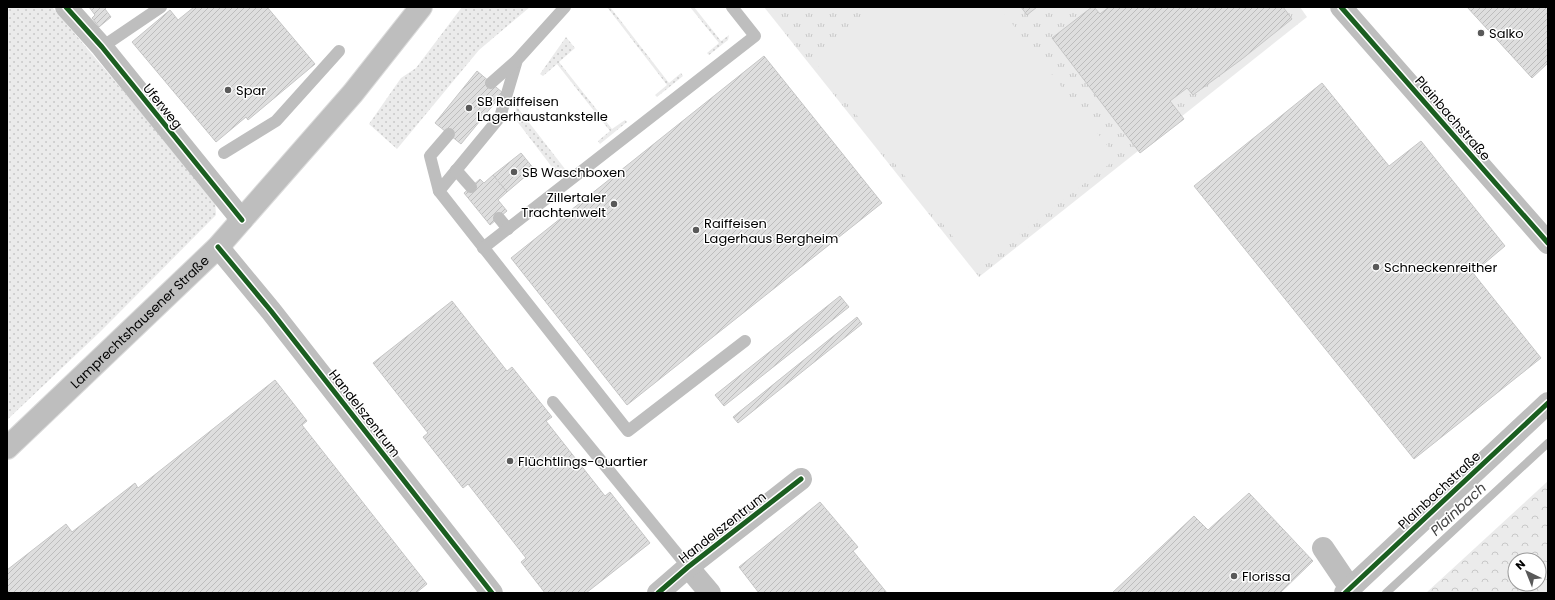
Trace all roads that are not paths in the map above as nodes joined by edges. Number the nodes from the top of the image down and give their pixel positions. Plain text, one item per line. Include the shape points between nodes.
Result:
1 (66, 7) edge
2 (161, 7) edge
3 (421, 7) edge
4 (565, 7) edge
5 (732, 7) edge
6 (1346, 8) edge
7 (102, 47) junction
8 (339, 51) dead end
9 (517, 60) junction
10 (491, 83) dead end
11 (448, 134) dead end
12 (224, 153) dead end
13 (456, 170) junction
14 (471, 187) dead end
15 (439, 191) junction
16 (499, 218) dead end
17 (242, 220) junction
18 (508, 229) junction
19 (1548, 243) edge
20 (218, 247) junction
21 (483, 248) junction
22 (745, 341) dead end
23 (553, 402) dead end
24 (1548, 403) edge
25 (7, 448) edge
26 (801, 480) dead end
27 (1323, 548) dead end
28 (688, 567) junction
29 (1348, 590) edge
30 (492, 593) edge
31 (658, 593) edge
32 (710, 593) edge

1 - 7 street, Uferweg
2 - 7 lane
3 - 17 street, Lamprechtshausener Straße via 353,93
4 - 9 lane
5 - 18 lane via 755,36
6 - 19 street, Plainbachstraße
7 - 17 street, Uferweg
8 - 12 lane via 276,121
9 - 10 lane
9 - 13 lane via 500,117
11 - 15 lane via 430,156
13 - 14 lane
13 - 15 lane
15 - 21 lane
16 - 18 lane
17 - 20 street, Lamprechtshausener Straße
18 - 21 lane
20 - 25 street, Lamprechtshausener Straße
20 - 30 street, Handelszentrum
21 - 22 lane via 628,431
23 - 28 lane
24 - 29 street, Plainbachstraße
26 - 28 street, Handelszentrum
27 - 29 street, Plainbachstraße
28 - 31 street, Handelszentrum
28 - 32 street, Handelszentrum

